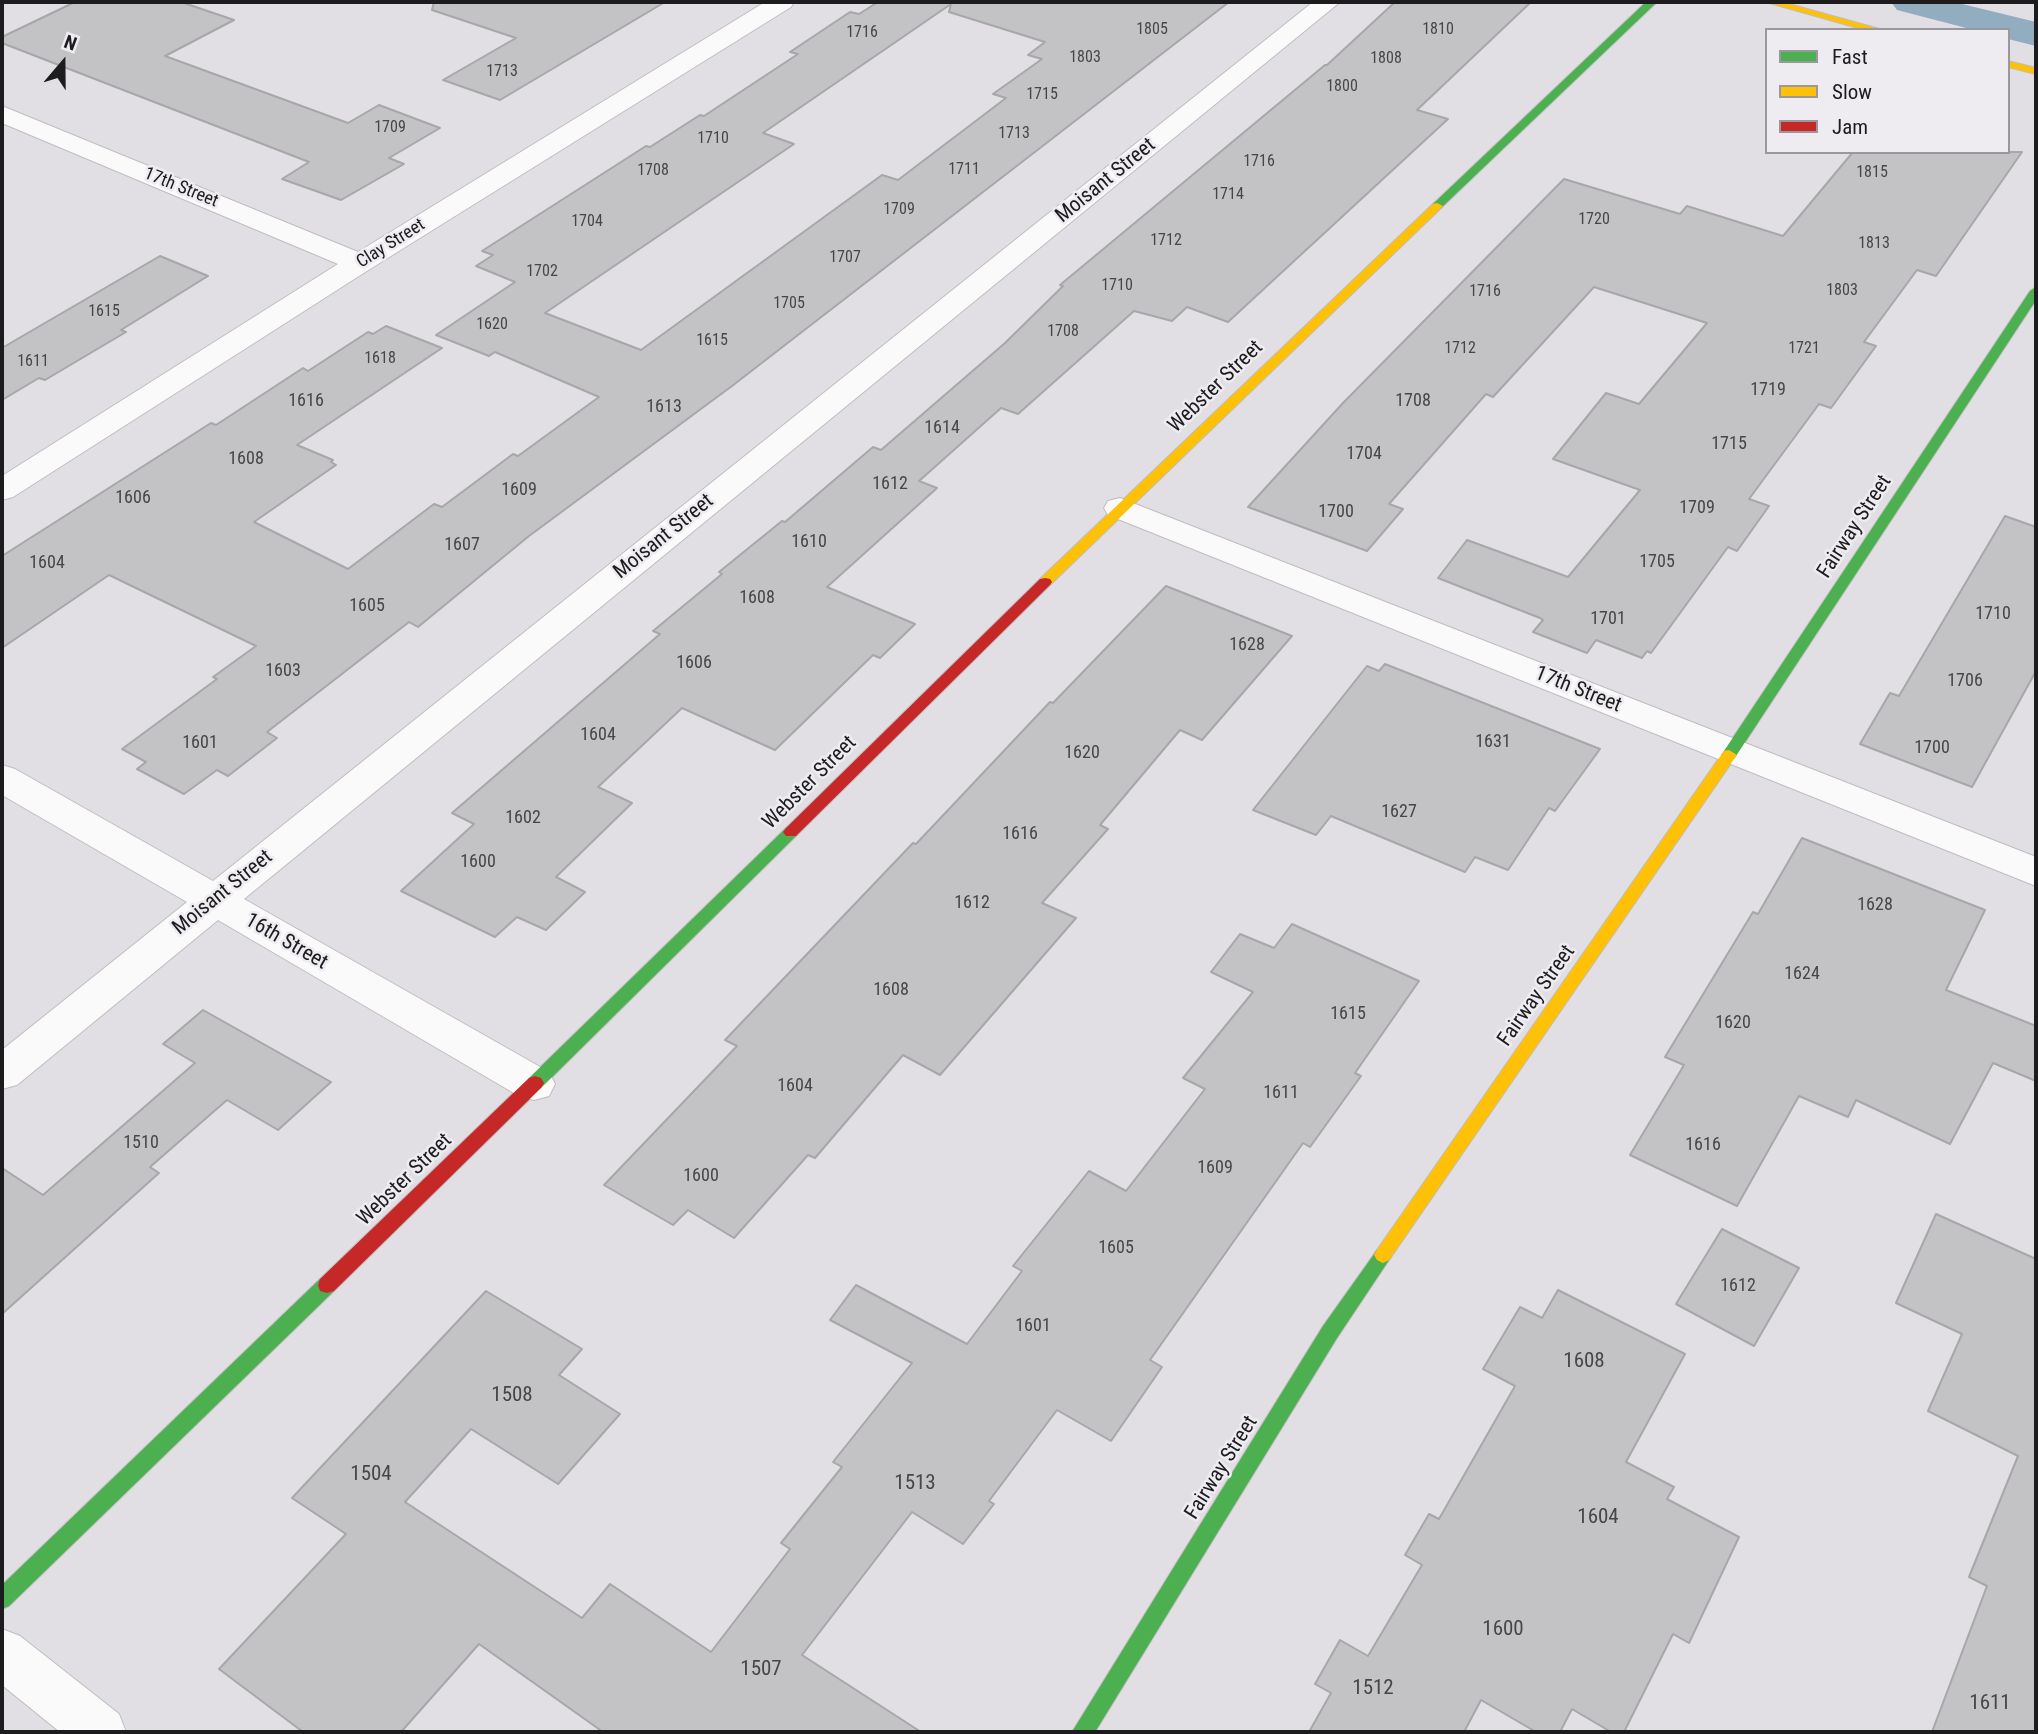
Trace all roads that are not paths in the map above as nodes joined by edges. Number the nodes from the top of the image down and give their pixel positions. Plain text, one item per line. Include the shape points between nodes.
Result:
1 (1328, 2) edge
2 (1652, 2) edge
3 (1771, 2) edge
4 (776, 3) edge
5 (1870, 28) edge
6 (2010, 64) edge
7 (2036, 71) edge
8 (2, 114) edge
9 (360, 262) junction
10 (2036, 291) edge
11 (2, 490) edge
12 (1120, 508) junction
13 (1732, 751) junction
14 (2, 778) edge
15 (2036, 872) edge
16 (213, 901) junction
17 (2, 1073) edge
18 (534, 1084) junction
19 (2, 1599) edge
20 (2, 1653) edge
21 (100, 1732) edge
22 (1083, 1732) edge

1 - 16 street, Moisant Street
2 - 12 street, Webster Street
3 - 5 street
4 - 9 street, Clay Street
6 - 7 street
8 - 9 street, 17th Street
9 - 11 street, Clay Street
10 - 13 street, Fairway Street
12 - 13 street, 17th Street
12 - 18 street, Webster Street
13 - 15 street, 17th Street
13 - 22 street, Fairway Street via 1330,1332
14 - 16 street, 16th Street
16 - 17 street, Moisant Street
16 - 18 street, 16th Street
18 - 19 street, Webster Street
20 - 21 street

